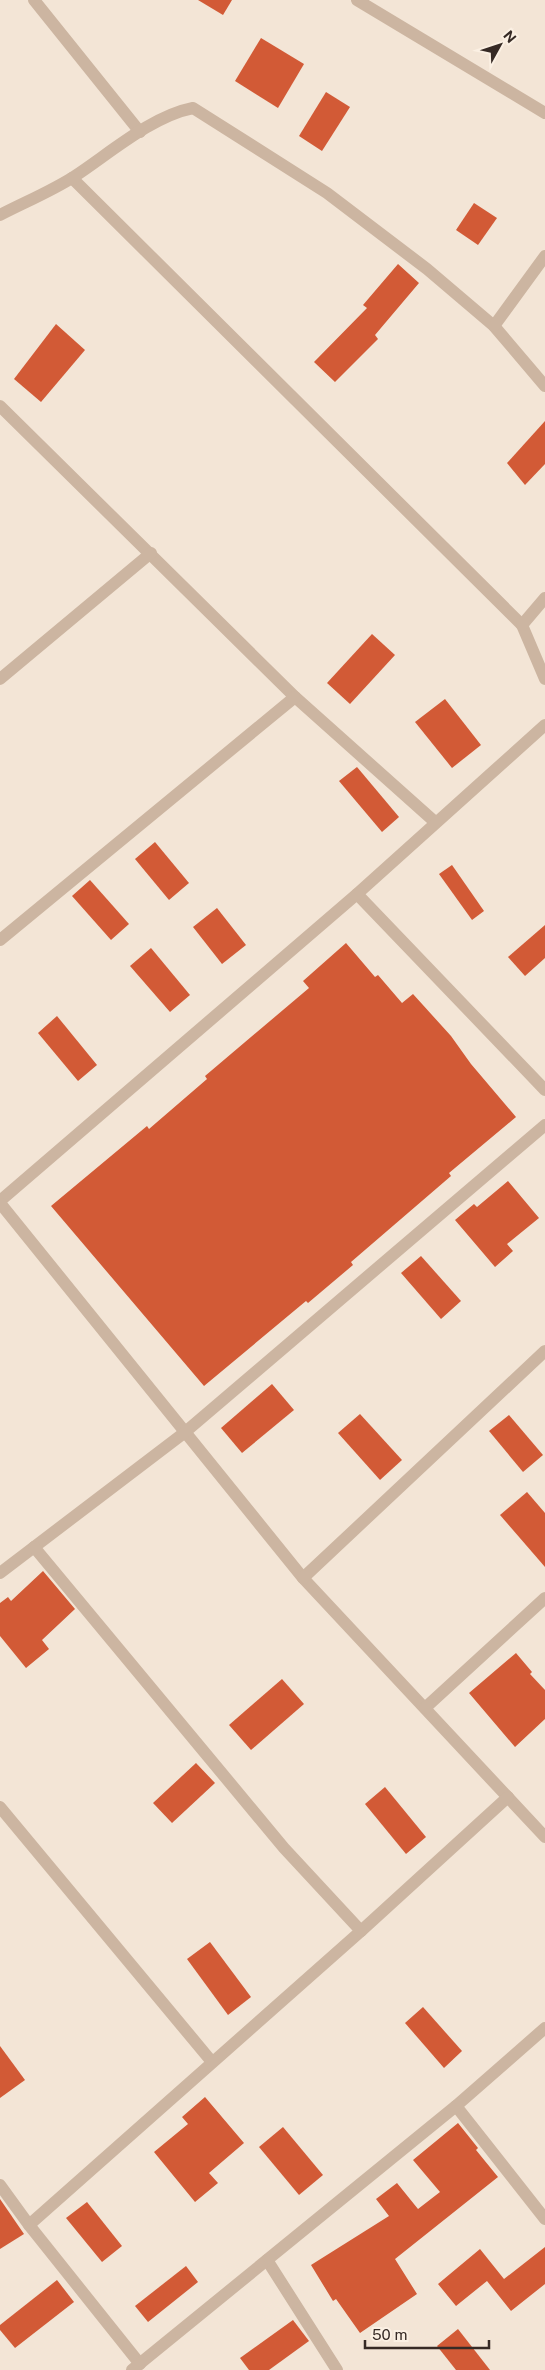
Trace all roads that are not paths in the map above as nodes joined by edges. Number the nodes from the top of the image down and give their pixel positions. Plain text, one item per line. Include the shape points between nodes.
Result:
1 (34, 0) edge
2 (356, 0) edge
3 (545, 114) edge
4 (140, 132) junction
5 (72, 178) junction
6 (0, 215) edge
7 (545, 256) edge
8 (494, 326) junction
9 (545, 386) edge
10 (1, 409) edge
11 (151, 553) junction
12 (545, 598) edge
13 (522, 625) junction
14 (0, 679) edge
15 (545, 679) edge
16 (294, 697) junction
17 (545, 725) edge
18 (434, 822) junction
19 (357, 894) junction
20 (0, 940) edge
21 (545, 1090) edge
22 (545, 1125) edge
23 (0, 1202) edge
24 (545, 1351) edge
25 (184, 1433) junction
26 (34, 1547) junction
27 (2, 1568) edge
28 (303, 1578) junction
29 (545, 1598) edge
30 (425, 1708) junction
31 (508, 1797) junction
32 (0, 1807) edge
33 (545, 1837) edge
34 (361, 1931) junction
35 (545, 2028) edge
36 (212, 2062) junction
37 (456, 2106) junction
38 (0, 2184) edge
39 (545, 2219) edge
40 (29, 2225) junction
41 (267, 2260) junction
42 (136, 2367) edge
43 (337, 2370) edge

1 - 4 street
2 - 3 street
4 - 5 street
4 - 8 street via 181,110 193,108 204,113 327,193 427,269
5 - 6 street
5 - 13 street
7 - 8 street
8 - 9 street
10 - 11 street
11 - 14 street
11 - 16 street
12 - 13 street
13 - 15 street
16 - 18 street
16 - 20 street
17 - 18 street
18 - 19 street
19 - 21 street
19 - 23 street
22 - 25 street
23 - 25 street
24 - 28 street
25 - 26 street
25 - 28 street
26 - 27 street
26 - 34 street via 284,1848
28 - 30 street
29 - 30 street
30 - 31 street
31 - 33 street
31 - 34 street
32 - 36 street
34 - 36 street
35 - 37 street
36 - 40 street
37 - 39 street
37 - 41 street
38 - 40 street
40 - 42 street
41 - 42 street
41 - 43 street

